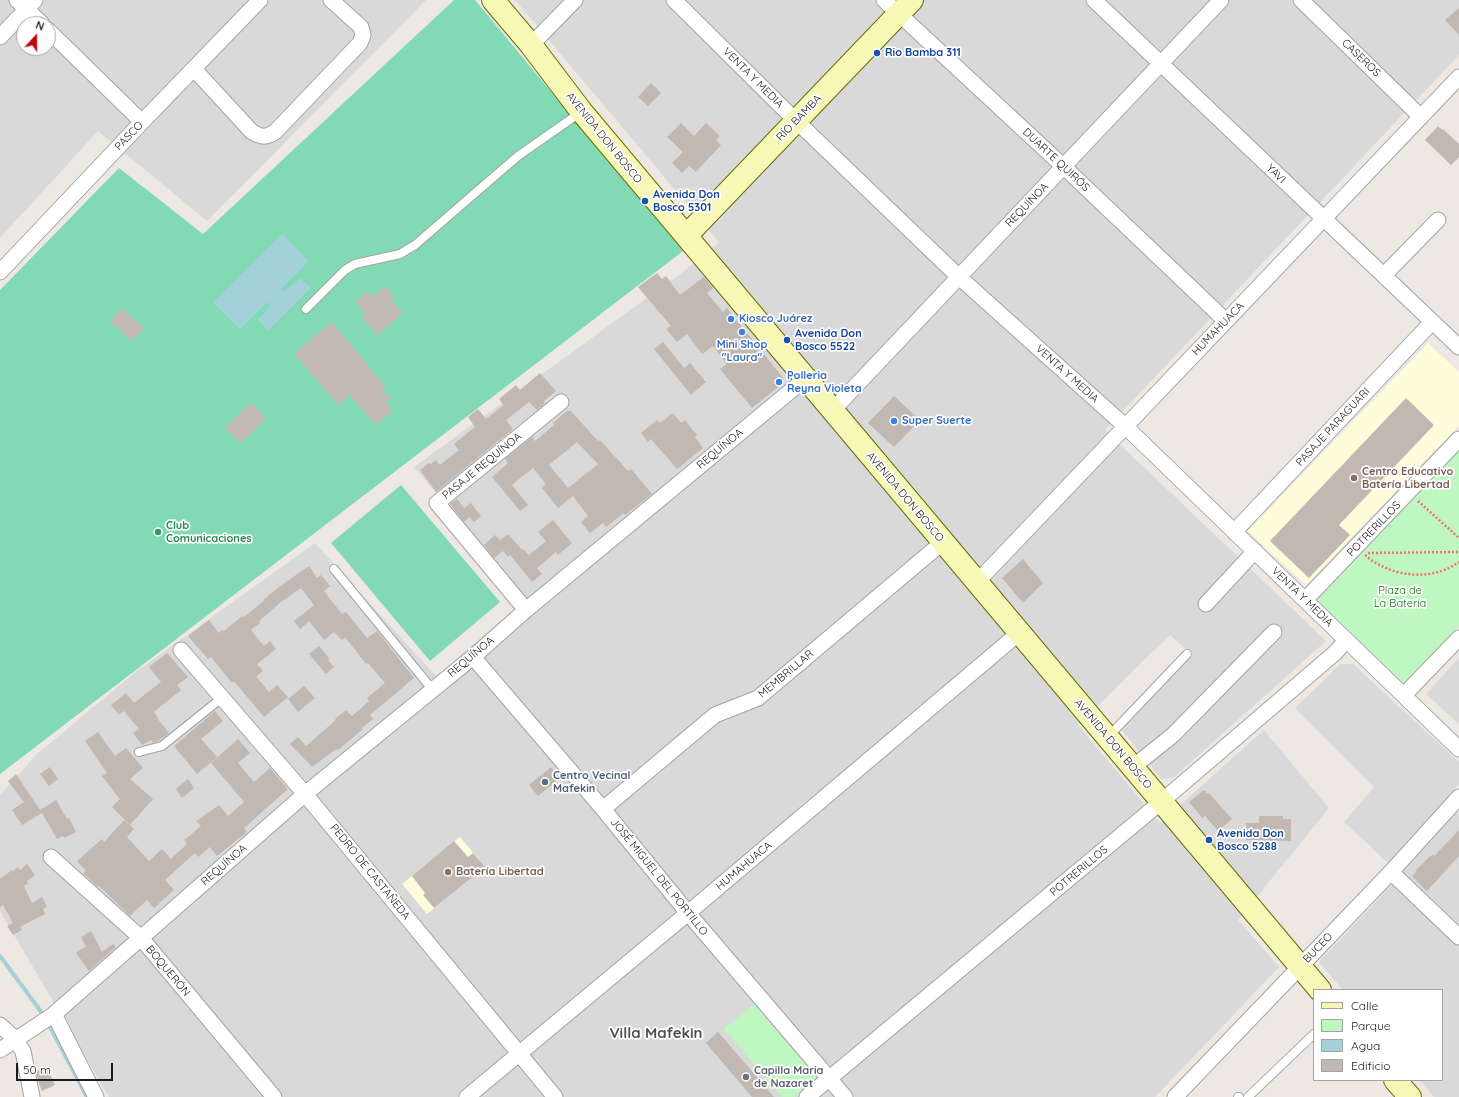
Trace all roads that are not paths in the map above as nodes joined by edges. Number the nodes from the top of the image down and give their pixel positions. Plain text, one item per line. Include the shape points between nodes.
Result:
1 (260, 0) edge
2 (331, 0) edge
3 (493, 0) edge
4 (575, 0) edge
5 (674, 0) edge
6 (1094, 0) edge
7 (1221, 0) edge
8 (1301, 0) edge
9 (26, 3) edge
10 (895, 3) edge
11 (36, 16) edge
12 (0, 37) edge
13 (56, 38) edge
14 (531, 45) junction
15 (1160, 63) junction
16 (194, 69) junction
17 (1459, 76) edge
18 (581, 111) junction
19 (791, 116) junction
20 (1421, 117) junction
21 (142, 122) junction
22 (1064, 167) junction
23 (1324, 219) junction
24 (1438, 220) dead end
25 (681, 230) junction
26 (0, 272) edge
27 (1384, 275) junction
28 (959, 277) junction
29 (306, 309) dead end
30 (1226, 322) junction
31 (1432, 322) junction
32 (1459, 347) edge
33 (805, 379) junction
34 (561, 402) dead end
35 (832, 411) junction
36 (1125, 426) junction
37 (1459, 439) edge
38 (1234, 532) junction
39 (943, 542) junction
40 (1255, 551) junction
41 (334, 569) dead end
42 (977, 582) junction
43 (1306, 600) junction
44 (1206, 604) dead end
45 (526, 610) junction
46 (1274, 632) dead end
47 (1019, 633) junction
48 (1459, 638) edge
49 (1346, 640) junction
50 (181, 650) dead end
51 (1187, 654) dead end
52 (473, 657) junction
53 (432, 689) junction
54 (1404, 695) junction
55 (222, 697) junction
56 (1108, 738) junction
57 (1459, 749) edge
58 (139, 752) dead end
59 (1133, 767) junction
60 (305, 794) junction
61 (1459, 797) edge
62 (1161, 802) junction
63 (603, 809) junction
64 (51, 857) dead end
65 (1391, 872) junction
66 (688, 913) junction
67 (1459, 936) edge
68 (140, 938) junction
69 (1300, 967) junction
70 (1319, 989) edge
71 (54, 1014) junction
72 (0, 1025) edge
73 (1313, 1035) edge
74 (15, 1040) junction
75 (0, 1050) edge
76 (519, 1053) junction
77 (829, 1079) junction
78 (1397, 1081) edge
79 (32, 1097) edge
80 (96, 1097) edge
81 (274, 1097) edge
82 (466, 1097) edge
83 (555, 1097) edge
84 (807, 1097) edge
85 (844, 1097) edge
86 (1175, 1097) edge
87 (1248, 1097) edge
88 (1410, 1097) edge

1 - 16 street, PASCO
2 - 16 street via 361,27 363,35 360,43 268,137 252,132
3 - 14 main road, AVENIDA DON BOSCO
4 - 14 street
5 - 19 street, VENTA Y MEDIA
6 - 15 street, YAVI
7 - 15 street, REQUÍNOA
8 - 20 street, CASEROS
9 - 11 street
9 - 12 street
10 - 19 main road, RÍO BAMBA
10 - 22 street, DUARTE QUIRÓS
13 - 21 street
14 - 18 main road, AVENIDA DON BOSCO
15 - 22 street, REQUÍNOA
15 - 23 street, YAVI
16 - 21 street, PASCO
17 - 20 street, HUMAHUACA
18 - 25 main road, AVENIDA DON BOSCO
18 - 29 lane via 518,156 415,245 400,254 355,264 345,270
19 - 25 main road, RÍO BAMBA
19 - 28 street, VENTA Y MEDIA
20 - 23 street, HUMAHUACA
21 - 26 street, PASCO
22 - 28 street, REQUÍNOA
22 - 30 street, DUARTE QUIRÓS
23 - 27 street, YAVI
23 - 30 street, HUMAHUACA
24 - 27 street
25 - 33 main road, AVENIDA DON BOSCO
27 - 31 street, YAVI
28 - 35 street, REQUÍNOA
28 - 36 street, VENTA Y MEDIA
30 - 36 street, HUMAHUACA
31 - 32 street, YAVI
31 - 38 street, PASAJE PARAGUARI
33 - 35 main road, AVENIDA DON BOSCO
33 - 45 street, REQUÍNOA
34 - 45 street, PASAJE REQUÍNOA via 437,503
35 - 39 main road, AVENIDA DON BOSCO
36 - 38 street, VENTA Y MEDIA
36 - 42 street, HUMAHUACA
37 - 43 street, POTRERILLOS
38 - 40 street, VENTA Y MEDIA
39 - 42 main road, AVENIDA DON BOSCO
39 - 63 street, MEMBRILLAR via 758,698 715,715
40 - 43 street, VENTA Y MEDIA
40 - 44 street
41 - 53 lane
42 - 47 main road, AVENIDA DON BOSCO
43 - 49 street, VENTA Y MEDIA
45 - 52 street, REQUÍNOA
46 - 59 street via 1173,735
47 - 56 main road, AVENIDA DON BOSCO
47 - 66 street, HUMAHUACA
48 - 54 street
49 - 54 street, VENTA Y MEDIA
49 - 62 street, POTRERILLOS via 1336,652
50 - 55 street, PEDRO DE CASTAÑEDA
51 - 56 lane
52 - 53 street, REQUÍNOA
52 - 63 street, JOSÉ MIGUEL DEL PORTILLO
53 - 60 street, REQUÍNOA
54 - 57 street, VENTA Y MEDIA
55 - 58 lane via 162,746
55 - 60 street, PEDRO DE CASTAÑEDA
56 - 59 main road, AVENIDA DON BOSCO
59 - 62 main road, AVENIDA DON BOSCO
60 - 68 street, REQUÍNOA
60 - 76 street, PEDRO DE CASTAÑEDA
61 - 65 street, BUCEO
62 - 69 main road, AVENIDA DON BOSCO
62 - 77 street, POTRERILLOS
63 - 66 street, JOSÉ MIGUEL DEL PORTILLO
64 - 68 street, BOQUERÓN
65 - 67 street
65 - 69 street, BUCEO
66 - 76 street, HUMAHUACA
66 - 77 street, JOSÉ MIGUEL DEL PORTILLO
68 - 71 street, REQUÍNOA
68 - 81 street, BOQUERÓN
69 - 70 main road, AVENIDA DON BOSCO
69 - 86 street, BUCEO
71 - 74 street, REQUÍNOA
71 - 80 street
72 - 74 street
73 - 87 lane
74 - 75 street, REQUÍNOA
74 - 79 street via 23,1051
76 - 82 street, HUMAHUACA
76 - 83 street, PEDRO DE CASTAÑEDA
77 - 84 street, POTRERILLOS
77 - 85 street, JOSÉ MIGUEL DEL PORTILLO
78 - 88 main road

